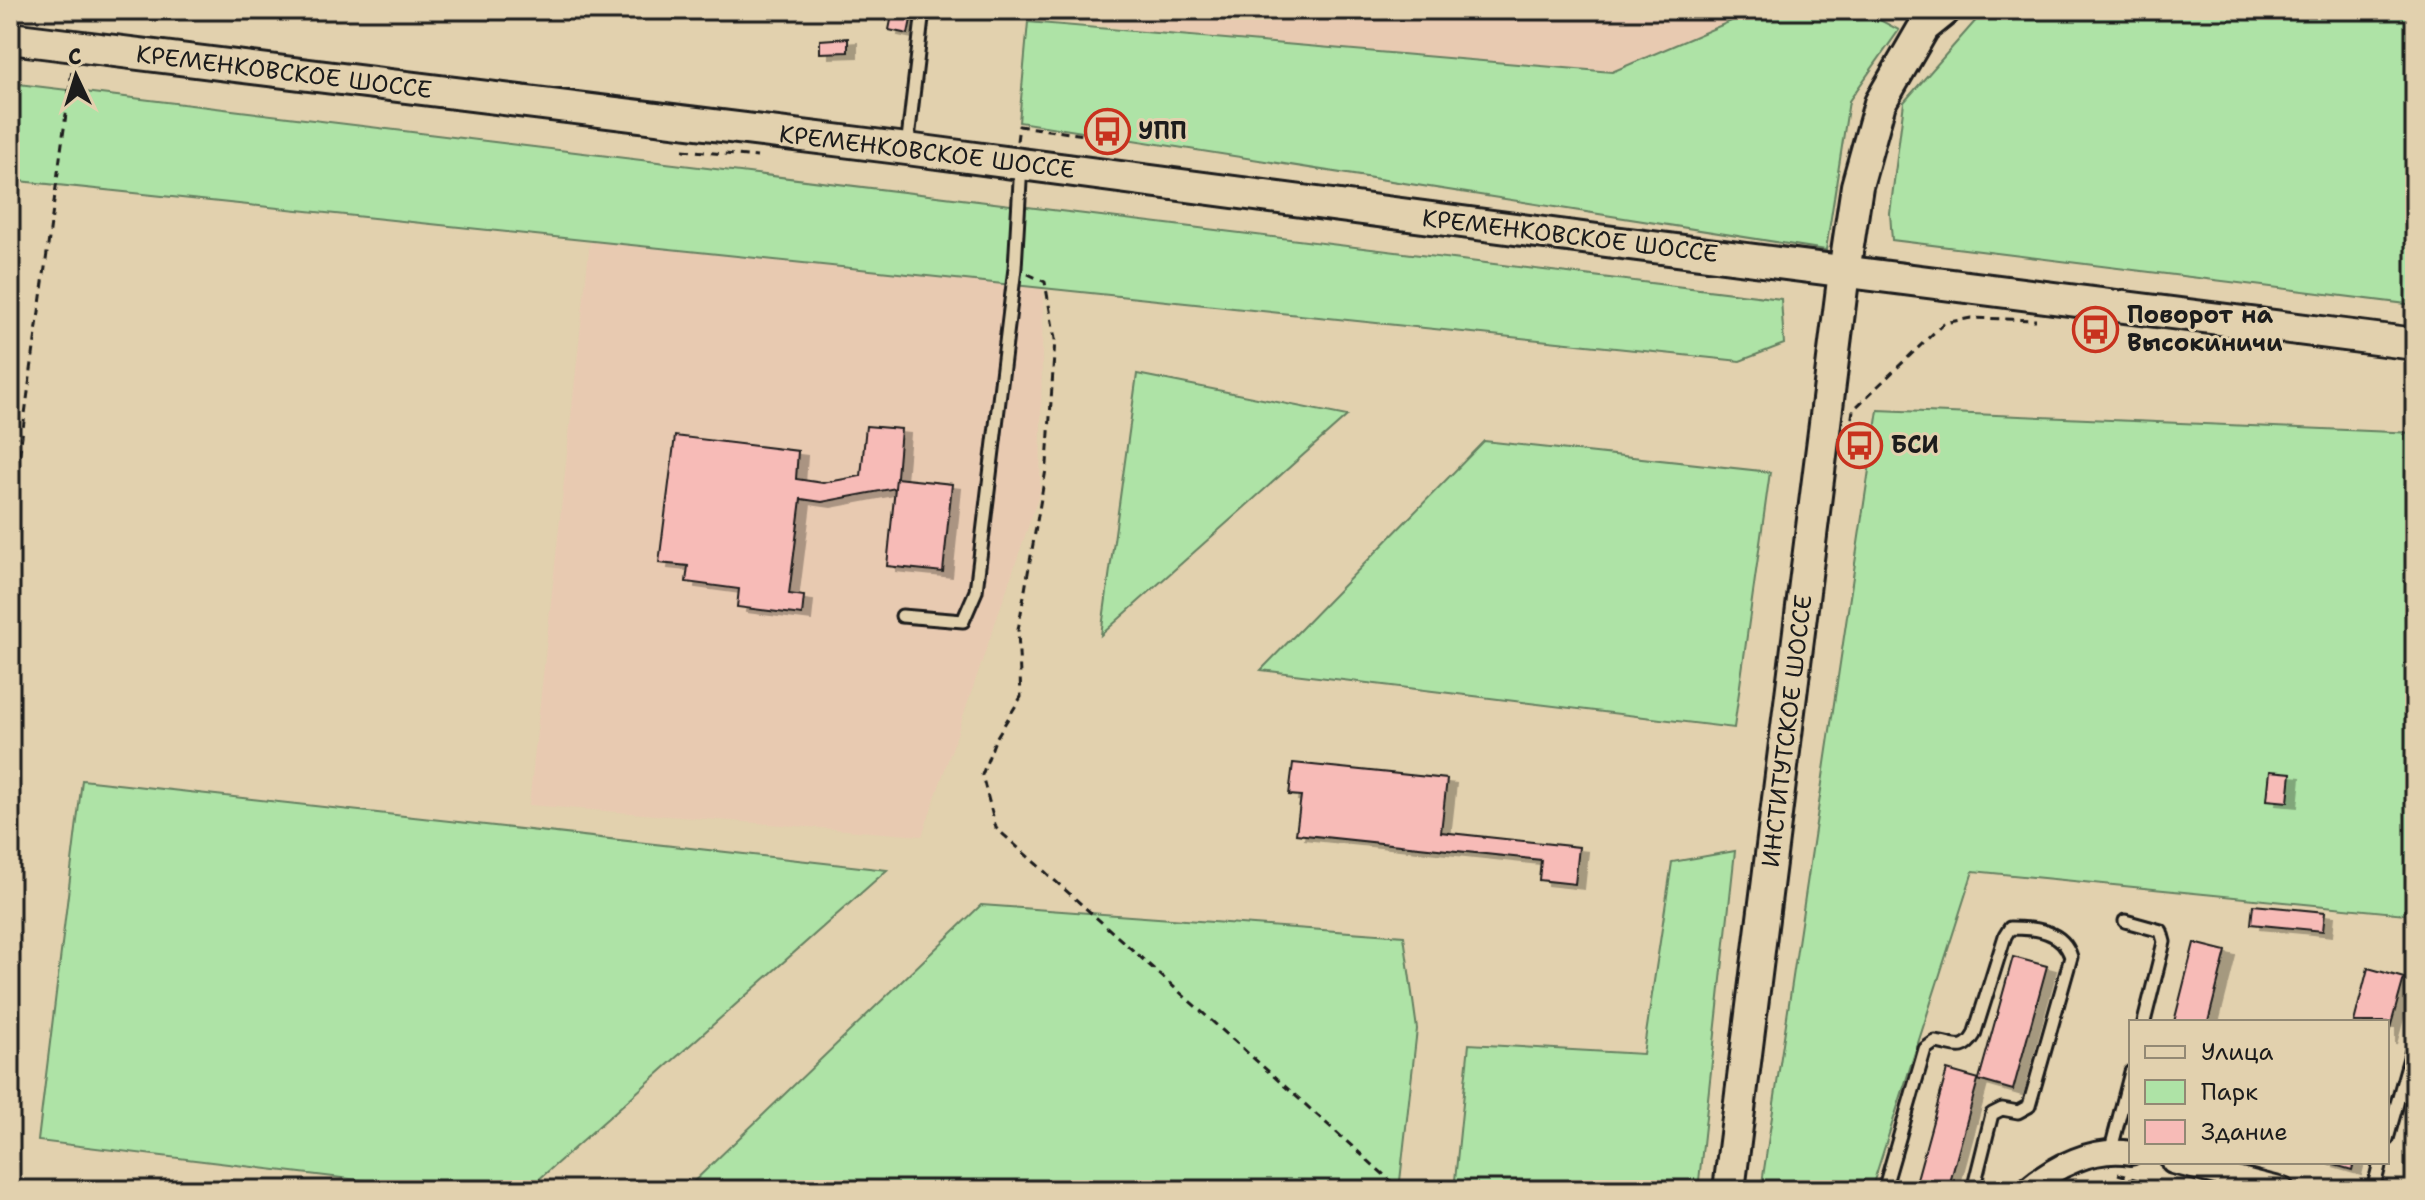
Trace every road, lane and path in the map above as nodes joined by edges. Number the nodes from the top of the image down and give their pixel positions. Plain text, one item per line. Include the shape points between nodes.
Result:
1 (923, 10) edge
2 (1945, 10) edge
3 (10, 38) edge
4 (76, 46) junction
5 (1107, 131) dead end
6 (907, 149) junction
7 (1017, 163) junction
8 (1015, 268) junction
9 (1844, 272) junction
10 (2038, 297) junction
11 (2415, 344) edge
12 (1847, 457) dead end
13 (10, 524) edge
14 (902, 616) dead end
15 (2125, 921) dead end
16 (2144, 1020) edge
17 (2415, 1040) edge
18 (2129, 1085) edge
19 (2389, 1132) edge
20 (2118, 1158) edge
21 (2181, 1164) edge
22 (2380, 1164) edge
23 (1401, 1190) edge
24 (1729, 1190) edge
25 (1884, 1190) edge
26 (1973, 1190) edge
27 (2027, 1190) edge
28 (2170, 1190) edge
29 (2283, 1190) edge
30 (2373, 1190) edge

1 - 6 lane
2 - 9 main road, ИНСТИТУТСКОЕ ШОССЕ via 1924,27 1880,103 1857,186
3 - 4 main road, КРЕМЕНКОВСКОЕ ШОССЕ
4 - 6 main road, КРЕМЕНКОВСКОЕ ШОССЕ
4 - 13 path
5 - 7 path via 1099,137 1019,126
6 - 7 main road, КРЕМЕНКОВСКОЕ ШОССЕ
7 - 8 lane
7 - 9 main road, КРЕМЕНКОВСКОЕ ШОССЕ
8 - 14 lane via 976,591 963,621
8 - 23 path via 1045,282 1055,339 1047,464 1018,630 1021,697 995,740 982,775 996,828
9 - 10 main road, КРЕМЕНКОВСКОЕ ШОССЕ
9 - 24 main road, ИНСТИТУТСКОЕ ШОССЕ
10 - 11 main road, КРЕМЕНКОВСКОЕ ШОССЕ
10 - 12 path via 2036,322 1971,318 1944,323 1853,410
15 - 16 lane via 2161,931 2164,942
17 - 19 lane
18 - 20 lane
20 - 27 street via 2083,1157 2045,1174
20 - 28 path
21 - 29 street
22 - 30 lane
25 - 26 lane via 1925,1049 1935,1042 1968,1045 2010,928 2057,936 2071,957 2029,1106 1992,1114

